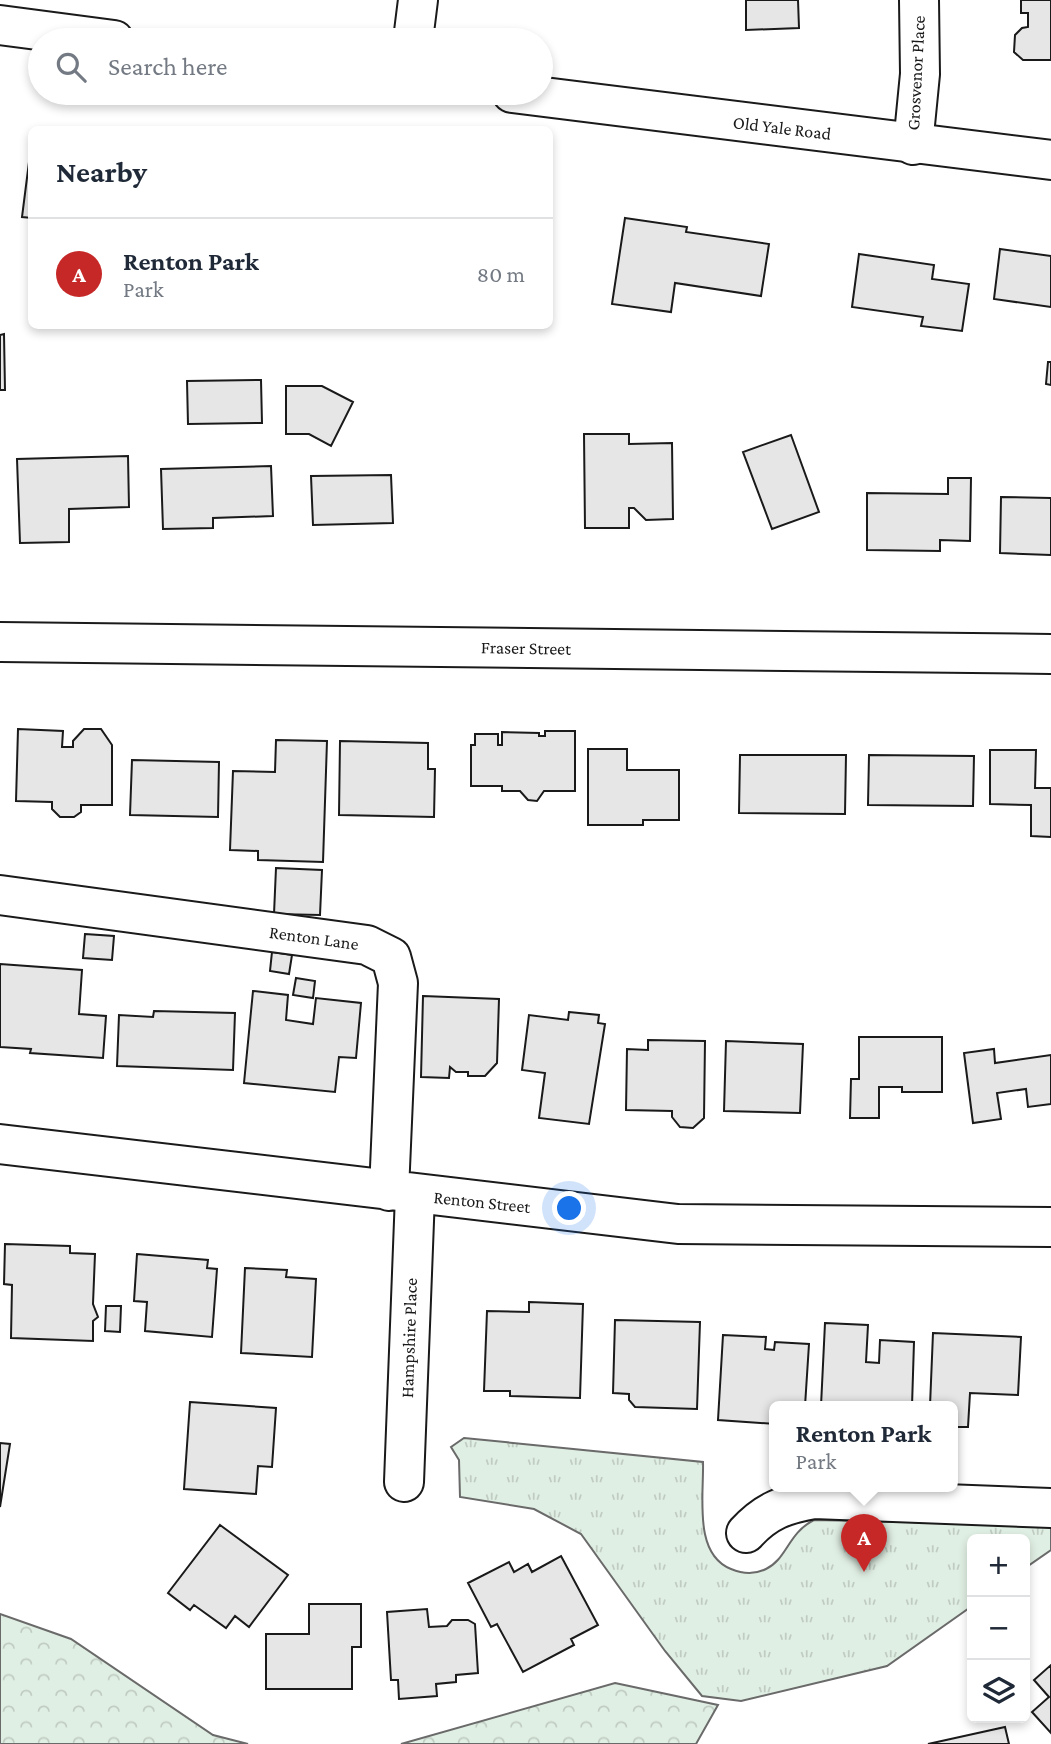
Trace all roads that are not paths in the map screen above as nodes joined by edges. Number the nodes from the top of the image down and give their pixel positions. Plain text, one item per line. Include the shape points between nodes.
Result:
1 (418, 0) edge
2 (919, 0) edge
3 (0, 25) edge
4 (414, 28) edge
5 (28, 29) edge
6 (553, 98) edge
7 (913, 145) junction
8 (1051, 160) edge
9 (0, 642) edge
10 (1051, 654) edge
11 (0, 895) edge
12 (0, 1144) edge
13 (402, 1193) junction
14 (1051, 1227) edge
15 (404, 1482) dead end
16 (1051, 1508) edge
17 (746, 1533) dead end

1 - 4 street
2 - 7 street, Grosvenor Place via 920,74
3 - 5 street
6 - 7 street, Old Yale Road
7 - 8 street, Old Yale Road
9 - 10 street, Fraser Street
11 - 13 street, Renton Lane via 367,945 391,957 398,982
12 - 13 street, Renton Street
13 - 14 street, Renton Street via 678,1224
13 - 15 street, Hampshire Place
16 - 17 street via 814,1499 786,1504 761,1516

